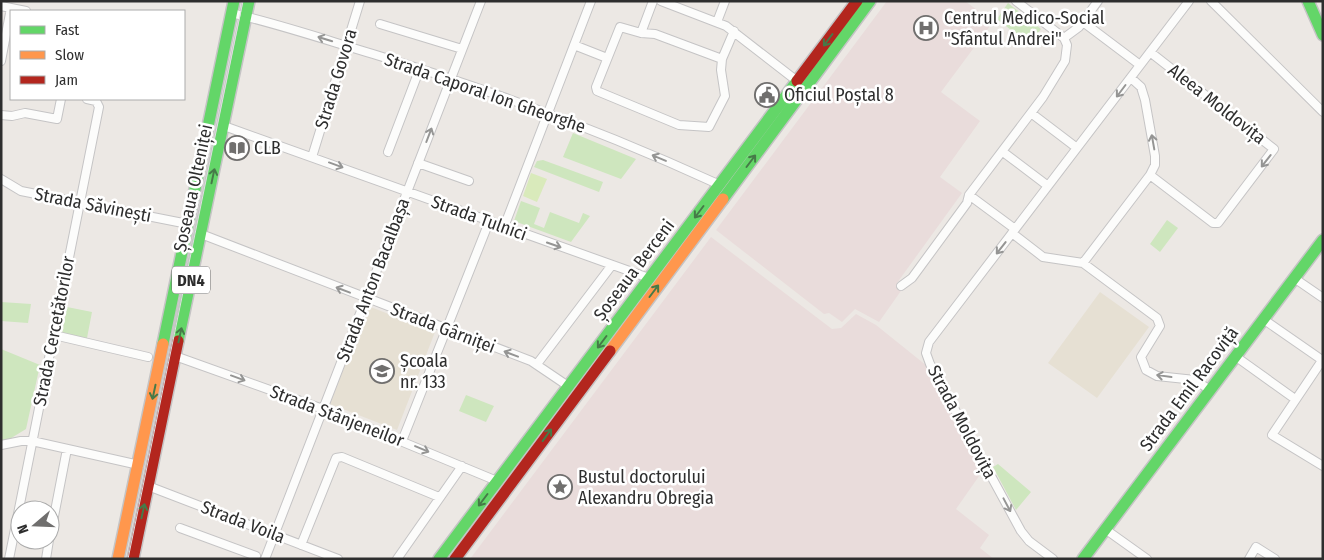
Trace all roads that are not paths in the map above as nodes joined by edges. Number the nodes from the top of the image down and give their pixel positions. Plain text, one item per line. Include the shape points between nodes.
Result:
1 (234, 1) edge
2 (249, 1) edge
3 (360, 1) edge
4 (481, 1) edge
5 (591, 1) edge
6 (653, 1) edge
7 (661, 1) edge
8 (725, 1) edge
9 (857, 1) edge
10 (870, 1) edge
11 (1016, 1) edge
12 (1098, 1) edge
13 (1189, 1) edge
14 (1211, 1) edge
15 (1308, 1) edge
16 (1, 6) edge
17 (11, 8) joint
18 (21, 10) edge
19 (10, 13) edge
20 (231, 13) junction
21 (246, 16) junction
22 (717, 22) junction
23 (1083, 22) junction
24 (380, 24) dead end
25 (734, 31) junction
26 (641, 33) junction
27 (1323, 35) edge
28 (1064, 38) junction
29 (574, 45) junction
30 (346, 46) junction
31 (462, 49) junction
32 (1150, 52) junction
33 (606, 58) junction
34 (722, 59) junction
35 (1, 61) edge
36 (1140, 65) junction
37 (420, 68) junction
38 (451, 78) junction
39 (1131, 78) junction
40 (797, 81) junction
41 (61, 100) edge
42 (90, 100) edge
43 (1323, 112) edge
44 (547, 113) junction
45 (1031, 113) junction
46 (1, 114) edge
47 (224, 126) junction
48 (759, 142) junction
49 (1077, 148) junction
50 (388, 152) dead end
51 (1002, 152) junction
52 (312, 157) junction
53 (418, 163) junction
54 (1150, 175) junction
55 (1, 179) edge
56 (469, 181) dead end
57 (720, 185) junction
58 (1048, 186) junction
59 (407, 191) junction
60 (970, 196) junction
61 (80, 202) junction
62 (489, 222) junction
63 (188, 224) junction
64 (504, 227) junction
65 (1014, 231) junction
66 (201, 234) junction
67 (1323, 240) edge
68 (1083, 262) junction
69 (612, 265) junction
70 (650, 278) junction
71 (1294, 278) junction
72 (901, 286) dead end
73 (1323, 298) edge
74 (365, 299) junction
75 (1263, 319) junction
76 (447, 330) junction
77 (54, 335) junction
78 (176, 356) junction
79 (1235, 356) junction
80 (148, 357) dead end
81 (1322, 360) edge
82 (595, 361) junction
83 (537, 364) junction
84 (568, 386) junction
85 (1210, 390) junction
86 (1296, 398) junction
87 (323, 409) junction
88 (32, 441) junction
89 (402, 441) junction
90 (1, 445) edge
91 (68, 449) junction
92 (516, 456) junction
93 (526, 463) junction
94 (139, 465) junction
95 (462, 466) junction
96 (1323, 466) edge
97 (497, 481) junction
98 (148, 486) junction
99 (439, 497) junction
100 (58, 500) edge
101 (180, 528) dead end
102 (1105, 529) junction
103 (275, 535) junction
104 (301, 545) junction
105 (1, 549) edge
106 (10, 555) edge
107 (256, 556) dead end
108 (118, 559) edge
109 (133, 559) edge
110 (266, 559) edge
111 (338, 559) edge
112 (397, 559) edge
113 (439, 559) edge
114 (455, 559) edge
115 (1053, 559) edge
116 (1083, 559) edge
117 (1147, 559) edge
118 (1249, 559) edge
119 (1275, 559) edge

1 - 20 main road, Șoseaua Olteniței
2 - 21 main road, Șoseaua Olteniței / DN4
3 - 30 street, Strada Govora
4 - 31 street, Strada Anton Bacalbașa
5 - 29 street
6 - 26 street
7 - 22 street
8 - 22 street
9 -> 40 main road, Șoseaua Berceni
10 - 48 main road, Șoseaua Berceni
11 - 28 street
12 - 23 street
13 - 32 street, Strada Moldovița
14 - 43 street
15 - 27 main road
16 - 17 street
17 - 18 street
19 - 35 street
20 - 21 street, Strada Caporal Ion Gheorghe
20 - 63 main road, Șoseaua Olteniței
30 -> 21 street, Strada Caporal Ion Gheorghe
21 - 47 main road, Șoseaua Olteniței / DN4
22 - 25 street
23 - 28 street
23 - 36 street
24 - 31 street
25 - 34 street
25 - 40 street
26 - 33 street via 619,27
26 - 34 street via 654,34
28 - 45 street via 1067,48 1064,64
29 - 33 street
29 - 44 street
30 - 37 street, Strada Caporal Ion Gheorghe
30 - 52 street, Strada Govora
31 - 38 street, Strada Anton Bacalbașa
32 - 36 street, Strada Moldovița
32 -> 54 street, Aleea Moldovița via 1274,150 1216,224
33 - 34 street via 596,88 598,93 679,125 706,128 710,127 725,96
36 - 39 street, Strada Moldovița
37 - 38 street, Strada Caporal Ion Gheorghe
37 - 50 street
38 - 44 street, Strada Caporal Ion Gheorghe
53 -> 38 street, Strada Anton Bacalbașa
39 -> 49 street, Strada Moldovița
54 -> 39 street, Aleea Moldovița via 1155,156 1146,100 1141,87
40 - 48 main road, Șoseaua Berceni
41 - 46 street via 57,119 28,113
42 - 61 street, Strada Cercetătorilor via 99,103
57 -> 44 street, Strada Caporal Ion Gheorghe
44 - 64 street
45 - 49 street
45 - 51 street
47 - 52 street, Strada Tulnici
66 -> 47 main road, Șoseaua Olteniței / DN4
48 - 57 main road, Șoseaua Berceni
82 -> 48 main road, Șoseaua Berceni
49 - 58 street, Strada Moldovița
51 - 58 street
51 - 60 street
52 -> 59 street, Strada Tulnici
53 - 56 street
53 - 59 street, Strada Anton Bacalbașa
54 - 68 street
55 - 61 street, Strada Săvinești via 21,191
57 -> 70 main road, Șoseaua Berceni
58 - 65 street, Strada Moldovița
59 - 62 street, Strada Tulnici
59 - 74 street, Strada Anton Bacalbașa
60 - 65 street
60 - 72 street via 915,274
61 - 63 street, Strada Săvinești
61 - 77 street, Strada Cercetătorilor
62 - 64 street, Strada Tulnici
62 - 76 street
63 -> 94 main road, Șoseaua Olteniței / DN4
64 -> 69 street, Strada Tulnici
65 - 68 street via 1043,256
65 -> 115 street, Strada Moldovița via 929,342 926,353 1021,531
74 -> 66 street, Strada Gârniței
78 -> 66 main road, Șoseaua Olteniței / DN4
67 - 71 main road, Strada Emil Racoviță
85 -> 68 street via 1195,380 1157,376 1146,370 1141,357 1158,329 1159,320
69 - 70 street, Strada Tulnici
69 - 83 street
70 -> 82 main road, Șoseaua Berceni
71 - 73 street
71 - 75 main road, Strada Emil Racoviță
74 - 76 street, Strada Gârniței
74 - 87 street, Strada Anton Bacalbașa
75 - 79 main road, Strada Emil Racoviță
75 - 81 street
83 -> 76 street, Strada Gârniței
76 - 89 street
77 - 80 street
77 - 88 street, Strada Cercetătorilor
78 -> 87 street, Strada Stânjeneilor
78 - 98 main road, Șoseaua Olteniței / DN4
79 - 85 main road, Strada Emil Racoviță
79 - 86 street
81 - 86 street
82 - 84 main road, Șoseaua Berceni
93 -> 82 main road, Șoseaua Berceni
83 - 84 street, Strada Gârniței
84 - 92 main road, Șoseaua Berceni
85 - 102 main road, Strada Emil Racoviță
86 - 96 street via 1272,435
87 - 89 street, Strada Stânjeneilor
87 - 103 street, Strada Anton Bacalbașa
88 - 90 street
88 - 91 street
88 - 106 street, Strada Cercetătorilor
89 -> 95 street, Strada Stânjeneilor
91 - 94 street
91 - 100 street
92 - 93 main road
92 - 97 main road, Șoseaua Berceni
93 - 114 main road, Șoseaua Berceni
94 - 108 main road, Șoseaua Olteniței / DN4
95 - 97 street, Strada Stânjeneilor
95 - 99 street
97 -> 113 main road, Șoseaua Berceni
98 - 103 street, Strada Voila
109 -> 98 main road, Șoseaua Olteniței / DN4
99 - 104 street via 339,457 332,463
99 - 112 street
101 - 107 street, Strada Voila
102 - 116 main road, Strada Emil Racoviță
102 - 117 street
103 - 104 street, Strada Voila
103 - 110 street, Strada Anton Bacalbașa
104 - 111 street, Strada Voila
105 - 106 street
118 - 119 street via 1256,547

